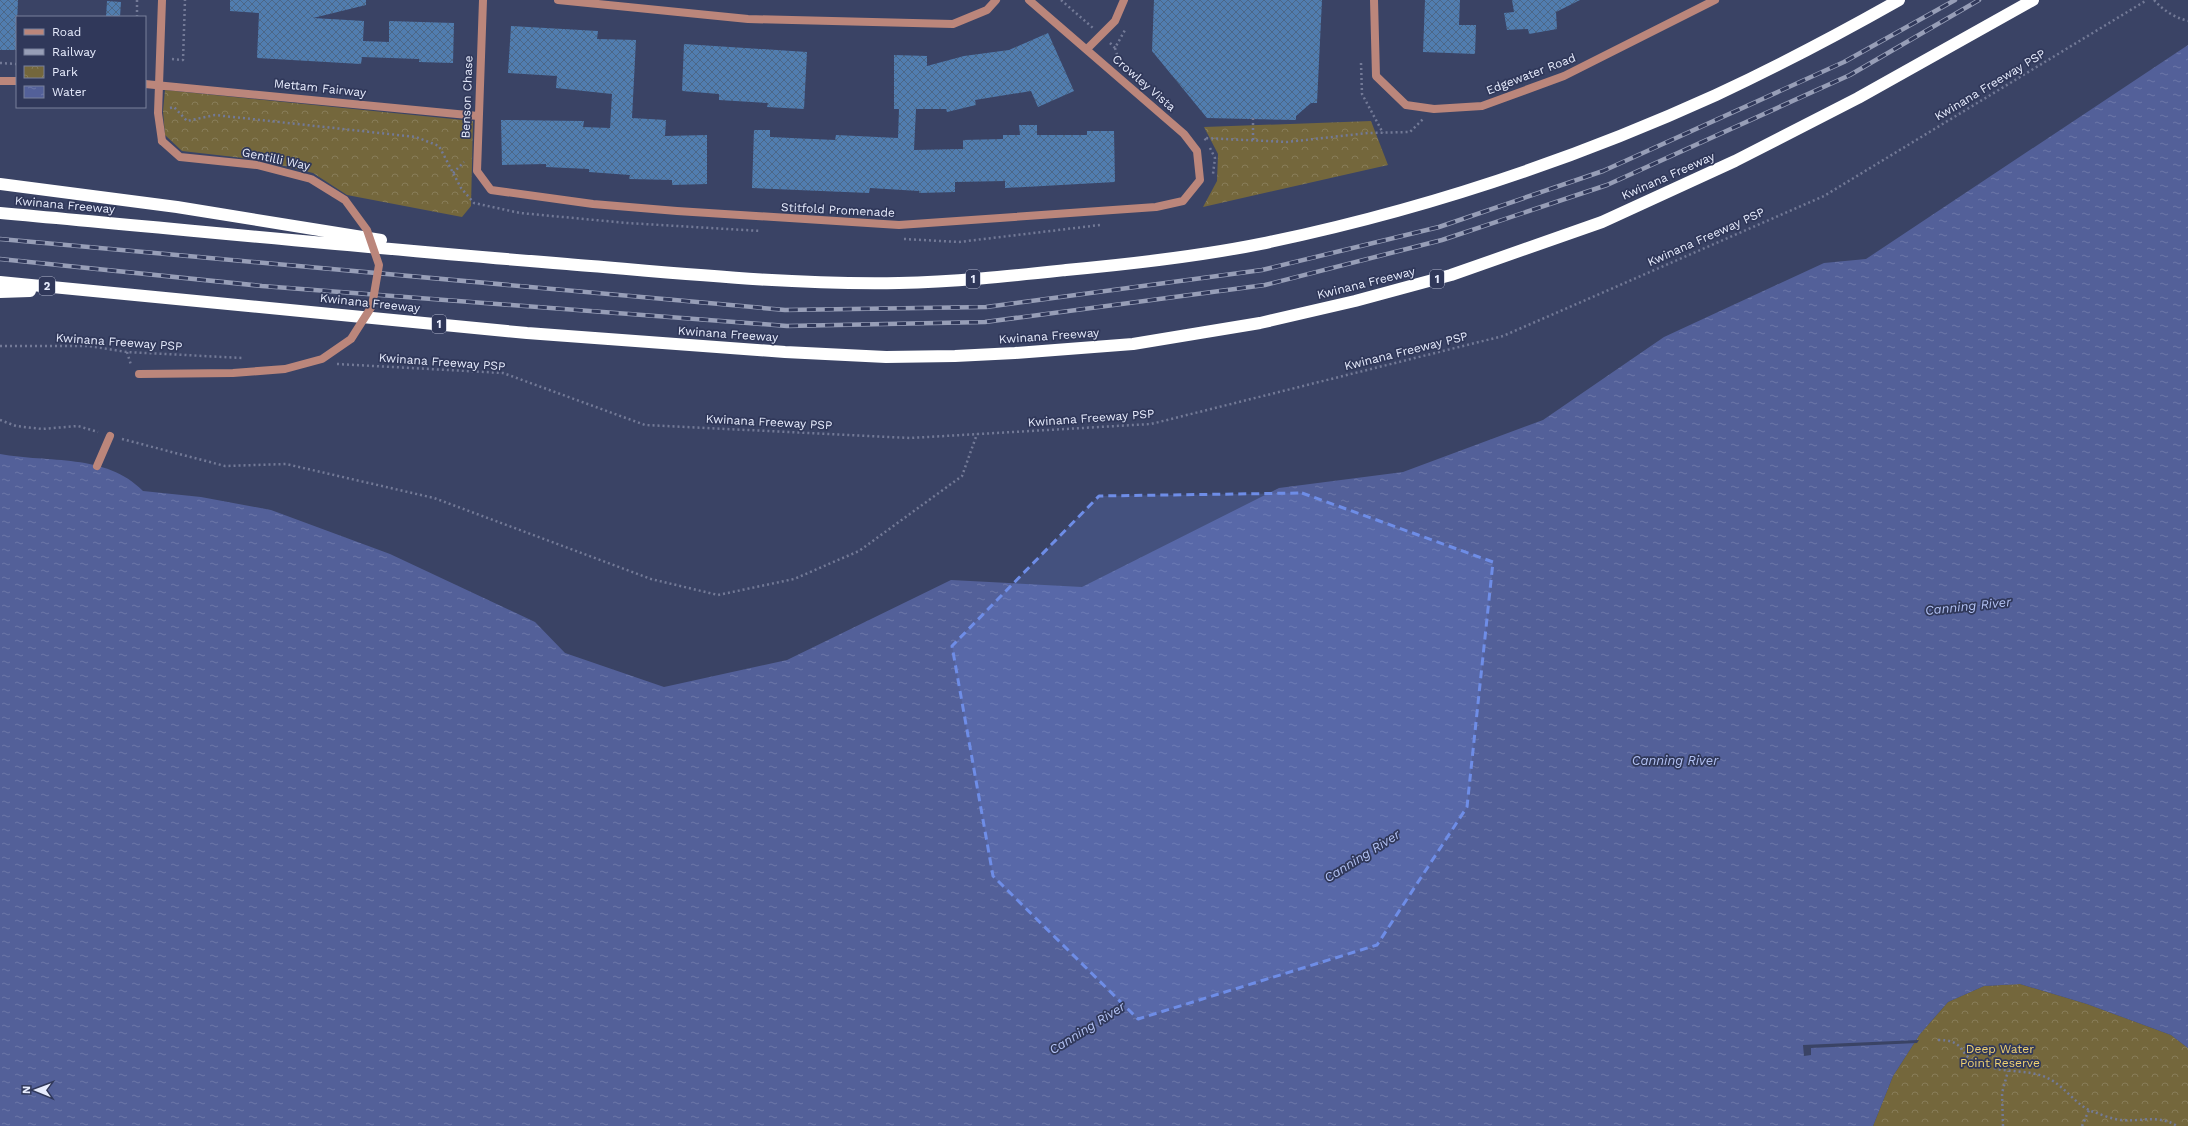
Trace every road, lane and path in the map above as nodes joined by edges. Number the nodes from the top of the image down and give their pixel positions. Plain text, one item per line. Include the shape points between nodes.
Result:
1 (137, 0) edge
2 (162, 0) edge
3 (185, 0) edge
4 (483, 0) edge
5 (558, 0) edge
6 (996, 0) edge
7 (1029, 0) edge
8 (1124, 0) edge
9 (1374, 0) edge
10 (1716, 0) edge
11 (1898, 0) edge
12 (2033, 0) edge
13 (2148, 0) edge
14 (2154, 0) edge
15 (137, 16) edge
16 (2188, 21) edge
17 (1087, 49) junction
18 (161, 59) junction
19 (0, 63) edge
20 (16, 64) edge
21 (0, 81) edge
22 (16, 81) edge
23 (146, 84) edge
24 (160, 85) junction
25 (1434, 109) junction
26 (158, 113) junction
27 (478, 116) junction
28 (1253, 118) dead end
29 (1253, 142) junction
30 (1213, 180) dead end
31 (0, 184) edge
32 (491, 190) joint
33 (1183, 202) joint
34 (0, 213) edge
35 (1108, 224) dead end
36 (768, 231) dead end
37 (903, 238) dead end
38 (487, 258) junction
39 (0, 282) edge
40 (94, 290) junction
41 (0, 292) edge
42 (0, 346) edge
43 (244, 358) dead end
44 (331, 364) dead end
45 (139, 374) dead end
46 (0, 420) edge
47 (977, 434) junction
48 (110, 436) junction
49 (97, 466) dead end
50 (1938, 1040) dead end
51 (2008, 1071) junction
52 (2089, 1110) junction
53 (2003, 1126) edge
54 (2082, 1126) edge
55 (2177, 1126) edge

1 - 15 path
2 - 18 street, Gentilli Way
3 - 18 path via 183,60
4 - 27 street, Benson Chase
5 - 6 street via 748,19 953,24 987,10
7 - 17 street, Crowley Vista
8 - 17 street via 1115,21
9 - 25 street, Edgewater Road via 1376,76 1406,104
10 - 25 street, Edgewater Road via 1564,76 1482,106
11 - 38 highway, Kwinana Freeway / 1 via 1828,40 1714,96 1591,146 1432,201 1260,244 1134,263 1010,276 899,283 785,281
12 - 40 highway, Kwinana Freeway / 1 via 1851,102 1735,161 1602,222 1452,275 1260,324 1133,344 1008,354 886,357 801,353 526,333
13 - 47 path, Kwinana Freeway PSP via 1824,196 1503,336 1151,424
14 - 16 path via 2163,10
17 - 33 street, Crowley Vista via 1184,134 1197,151 1200,180
18 - 24 street, Gentilli Way
19 - 20 path
21 - 22 street
23 - 24 street, Mettam Fairway
24 - 26 street, Gentilli Way
24 - 27 street, Mettam Fairway
25 - 29 path via 1410,132 1368,133 1287,142
26 - 36 path via 174,107 188,121 215,115 416,137 439,146 461,188 474,203 520,213 627,223
26 - 45 street, Gentilli Way, bridge via 162,141 180,157 257,165 312,179 345,200 367,230 379,265 372,306 351,339 322,359 285,369 233,373
27 - 32 street, Benson Chase via 477,171
28 - 29 path
29 - 30 path via 1204,138 1215,158
31 - 38 highway, 1 via 177,207
32 - 33 street, Stitfold Promenade via 677,212 899,225 1156,207
34 - 38 highway, Kwinana Freeway / 1
35 - 37 path via 959,242
39 - 40 highway, Kwinana Freeway / 2
40 - 41 highway, 1
42 - 43 path, Kwinana Freeway PSP via 88,346 127,352
44 - 47 path, Kwinana Freeway PSP via 503,373 645,425 910,438
46 - 48 path via 16,426 42,429 78,426
47 - 48 path via 962,476 859,551 794,579 718,595 651,579 434,498 286,464 225,466
48 - 49 street
50 - 51 path via 1954,1042 1972,1060
51 - 52 path via 2030,1072 2052,1080
51 - 53 path via 2002,1092
52 - 54 path
52 - 55 path via 2120,1120 2153,1118 2167,1120

